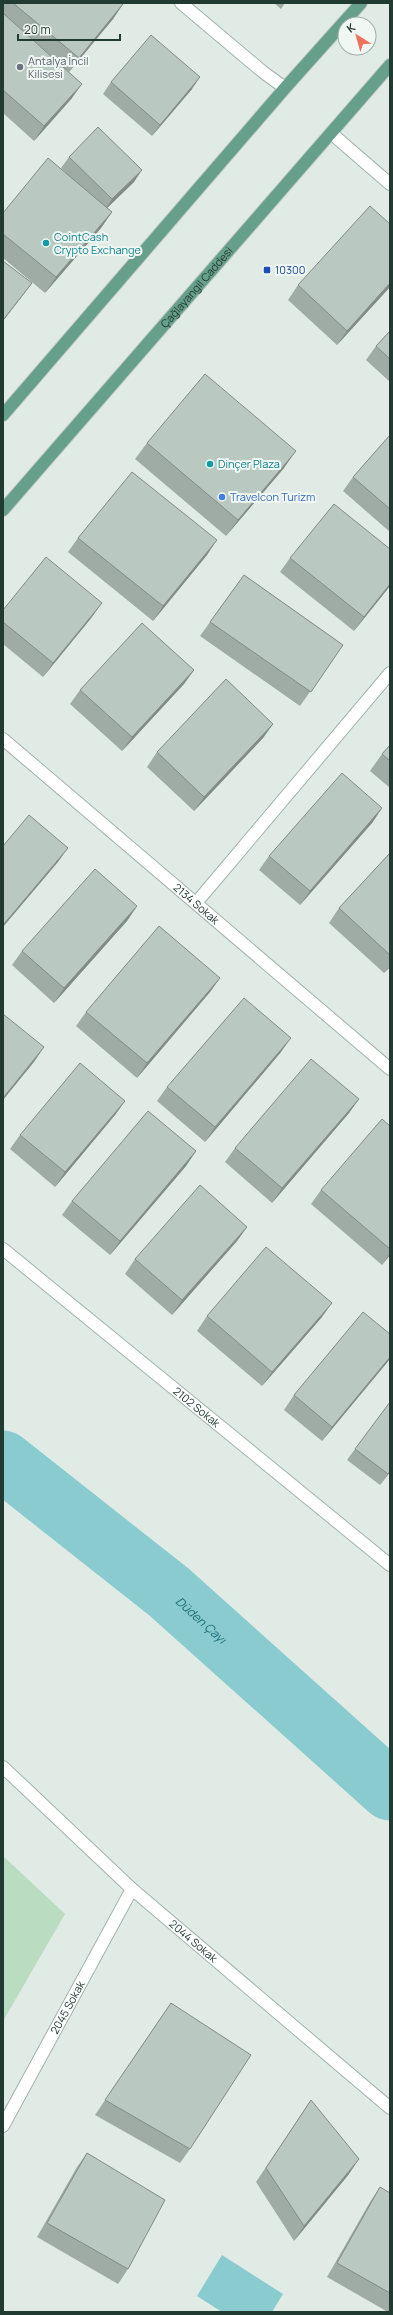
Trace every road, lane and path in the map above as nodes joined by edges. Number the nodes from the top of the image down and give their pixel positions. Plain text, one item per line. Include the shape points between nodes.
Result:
1 (181, 3) edge
2 (361, 3) edge
3 (390, 65) edge
4 (285, 88) junction
5 (332, 133) junction
6 (390, 184) edge
7 (3, 415) edge
8 (3, 510) edge
9 (390, 673) edge
10 (3, 739) edge
11 (196, 903) junction
12 (390, 1069) edge
13 (3, 1249) edge
14 (389, 1563) edge
15 (3, 1767) edge
16 (132, 1889) junction
17 (390, 2108) edge
18 (3, 2126) edge

1 - 4 street
2 - 4 main road
3 - 5 main road, Çağlayangil Caddesi
4 - 7 main road
5 - 6 street
5 - 8 main road, Çağlayangil Caddesi
9 - 11 street
10 - 11 street, 2134 Sokak
11 - 12 street, 2134 Sokak
13 - 14 street, 2102 Sokak
15 - 16 street, 2044 Sokak
16 - 17 street, 2044 Sokak
16 - 18 street, 2045 Sokak

